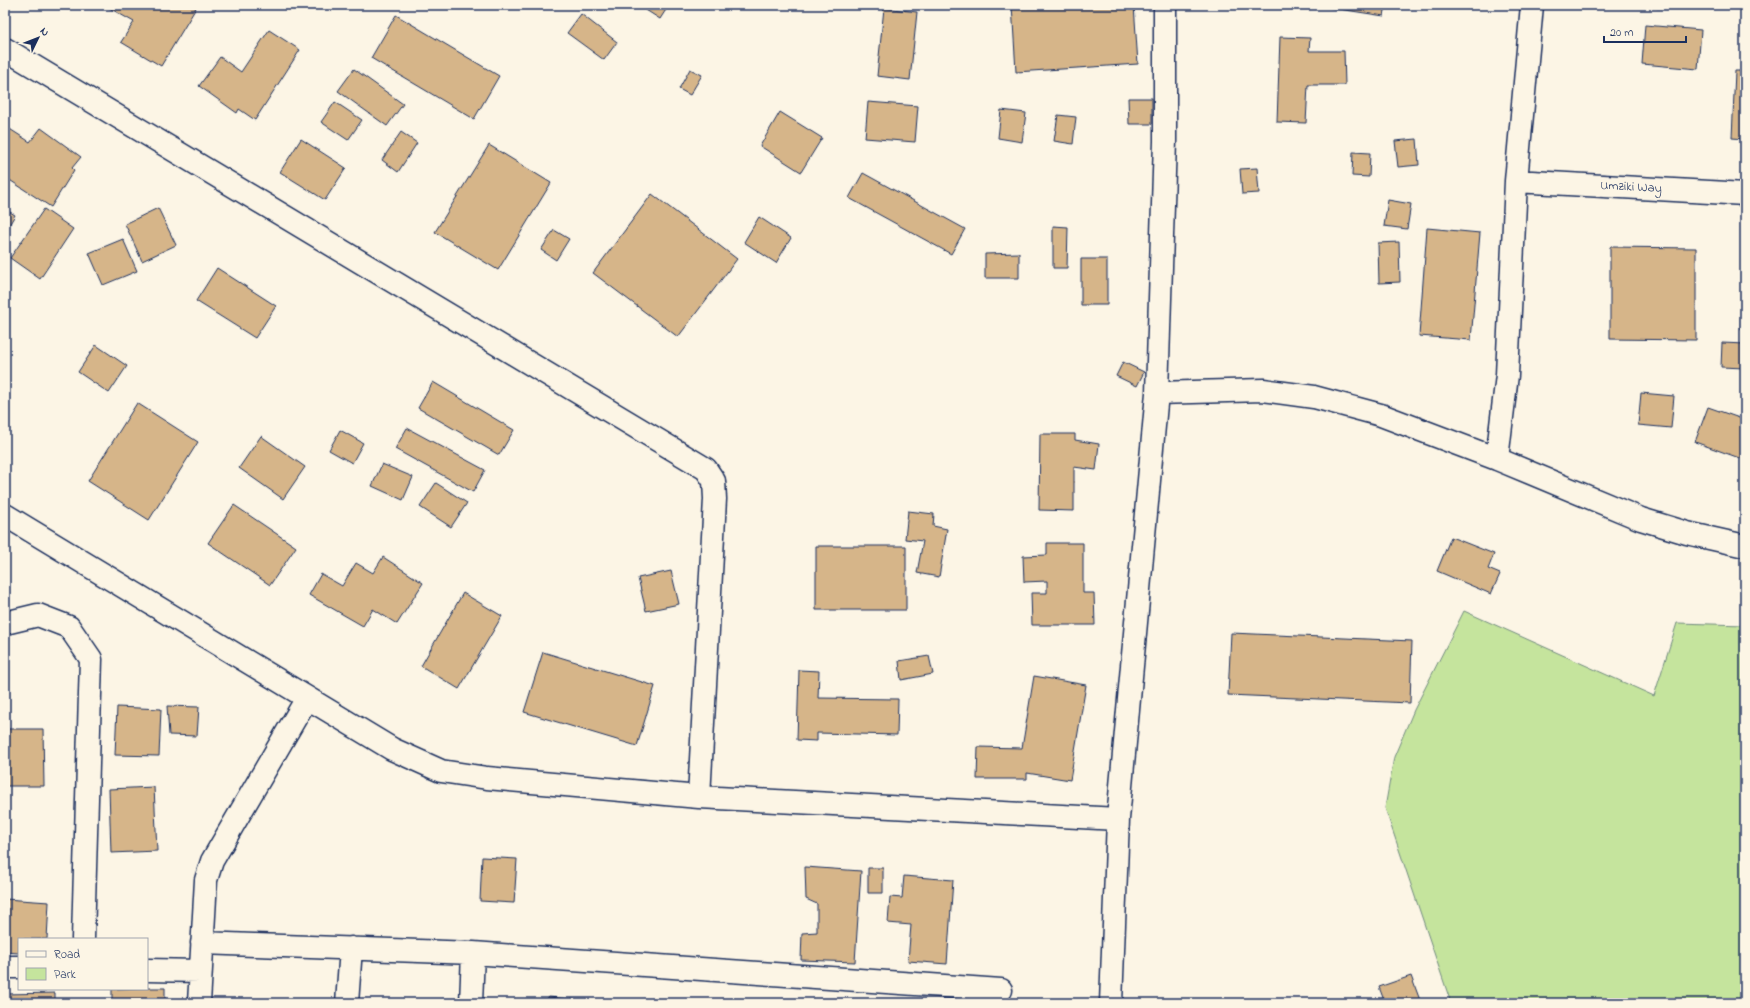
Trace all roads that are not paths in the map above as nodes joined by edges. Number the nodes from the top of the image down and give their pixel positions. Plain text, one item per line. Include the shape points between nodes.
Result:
1 (1165, 5) edge
2 (1532, 5) edge
3 (5, 49) edge
4 (1516, 181) junction
5 (1745, 194) edge
6 (1157, 393) junction
7 (1497, 459) junction
8 (5, 515) edge
9 (1745, 546) edge
10 (5, 623) edge
11 (307, 698) junction
12 (699, 798) junction
13 (1118, 819) junction
14 (83, 938) edge
15 (202, 943) junction
16 (351, 948) junction
17 (474, 953) junction
18 (5, 967) edge
19 (18, 967) edge
20 (148, 970) edge
21 (200, 971) junction
22 (1001, 990) dead end
23 (199, 1003) edge
24 (347, 1003) edge
25 (471, 1003) edge
26 (1111, 1003) edge

1 - 6 street via 1165,141
2 - 4 street
3 - 12 street via 706,469 714,481 715,499
4 - 5 street, Umziki Way
4 - 7 street via 1507,375
6 - 7 street via 1263,390 1314,397 1381,415
6 - 13 street
7 - 9 street via 1640,519
8 - 11 street
10 - 14 street via 38,615 69,627 91,659
11 - 12 street via 392,749 441,772
11 - 15 street via 212,861 206,880
12 - 13 street
13 - 26 street
15 - 16 street
15 - 21 street
16 - 17 street
16 - 24 street
17 - 22 street
17 - 25 street
18 - 19 street
20 - 21 street
21 - 23 street

